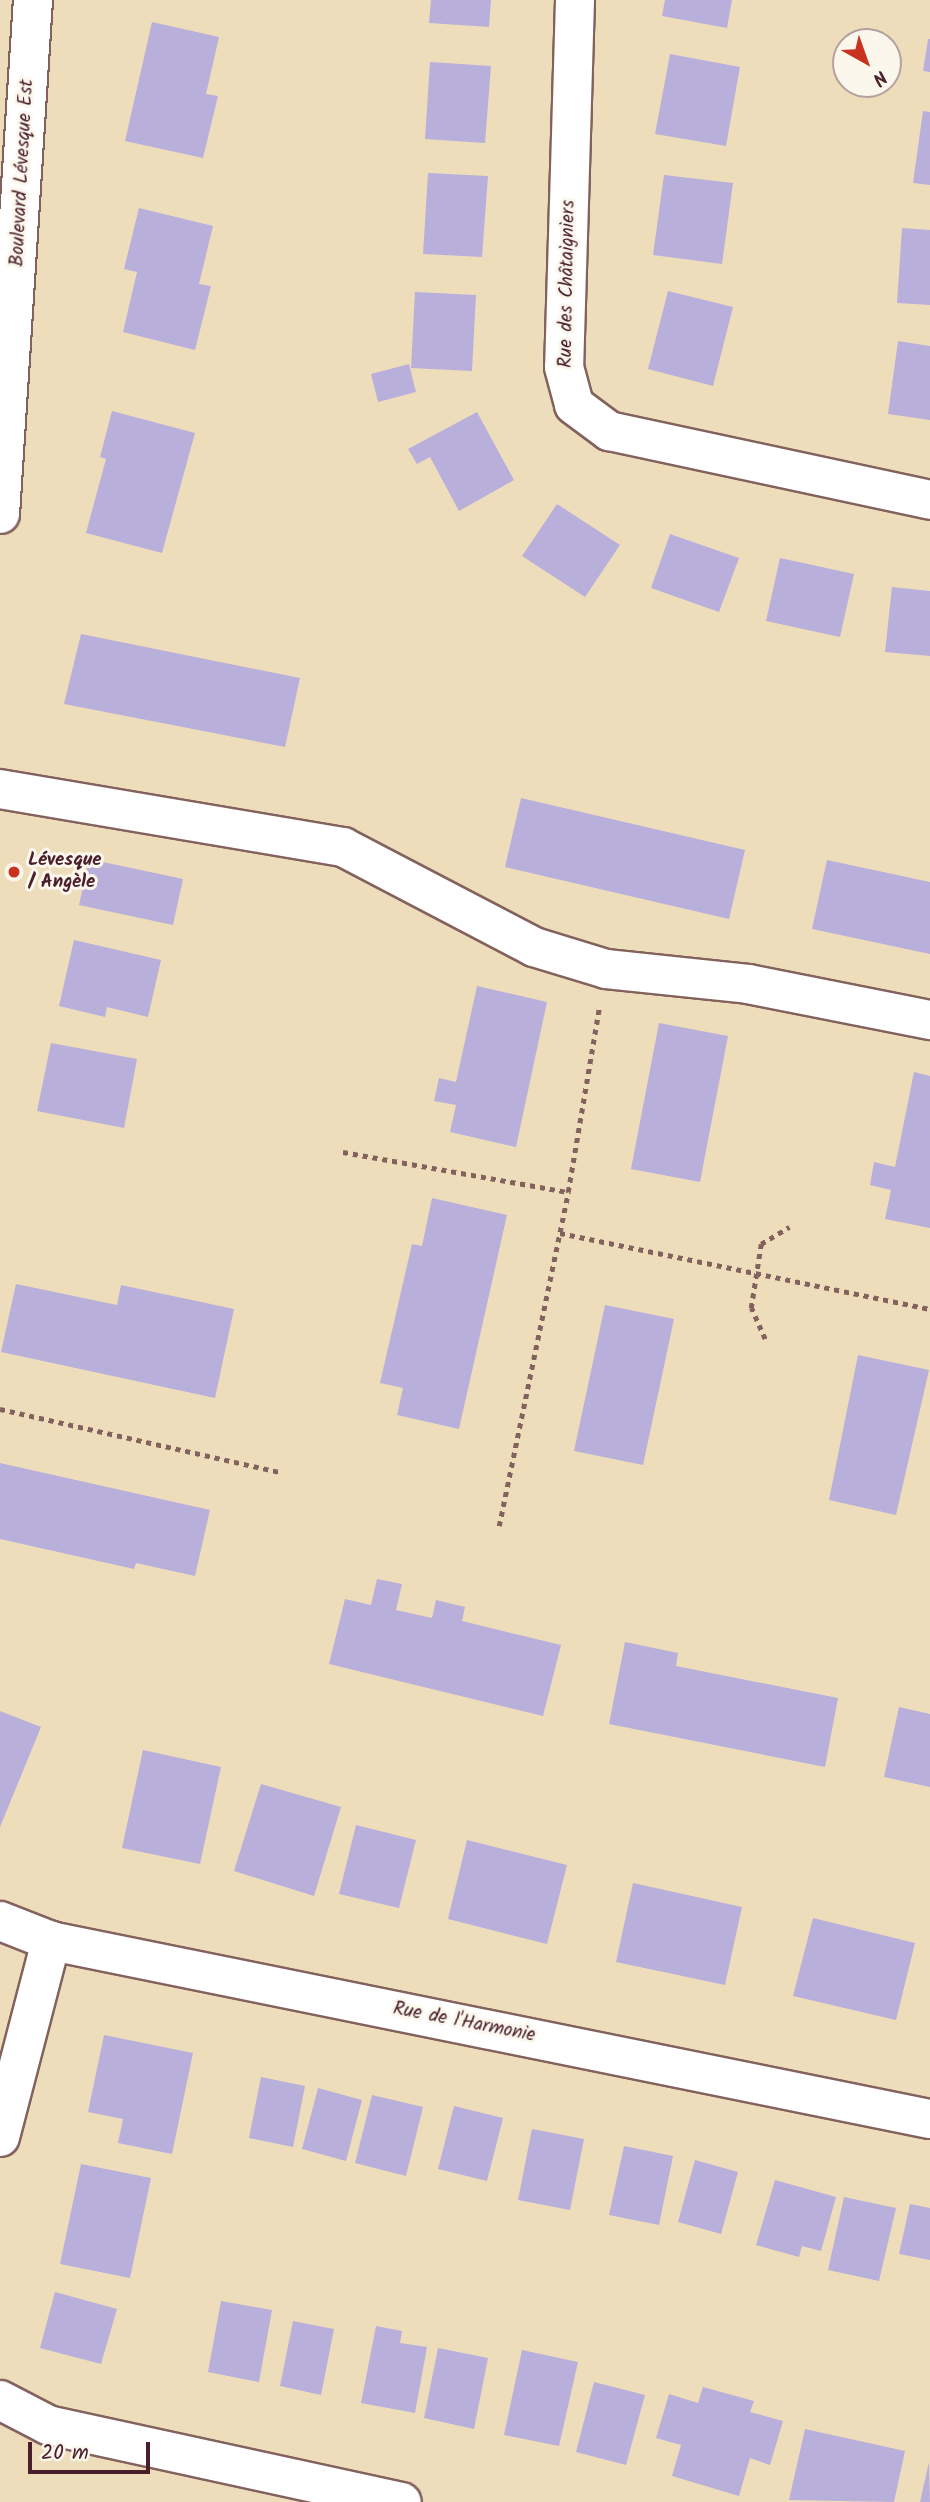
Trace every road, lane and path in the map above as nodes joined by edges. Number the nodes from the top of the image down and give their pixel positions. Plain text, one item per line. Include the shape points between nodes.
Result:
1 (33, 0) edge
2 (575, 0) edge
3 (930, 500) edge
4 (0, 514) edge
5 (0, 789) edge
6 (606, 969) junction
7 (930, 1020) edge
8 (343, 1152) dead end
9 (568, 1192) junction
10 (789, 1227) dead end
11 (560, 1233) junction
12 (756, 1273) junction
13 (930, 1309) edge
14 (765, 1339) dead end
15 (0, 1409) edge
16 (279, 1472) dead end
17 (499, 1526) dead end
18 (0, 1921) edge
19 (51, 1941) junction
20 (930, 2119) edge
21 (0, 2137) edge
22 (0, 2400) edge
23 (402, 2502) edge

1 - 4 street, Boulevard Lévesque Est
2 - 3 street, Rue des Châtaigniers via 564,367 574,405 609,431
5 - 6 street via 343,847 534,947
6 - 7 street via 748,984
6 - 9 path
8 - 9 path
9 - 11 path
10 - 12 path via 761,1244
11 - 12 path
11 - 17 path
12 - 13 path
12 - 14 path via 751,1308
15 - 16 path
18 - 19 street, Rue de l'Harmonie
19 - 20 street, Rue de l'Harmonie
19 - 21 street
22 - 23 street via 48,2425

